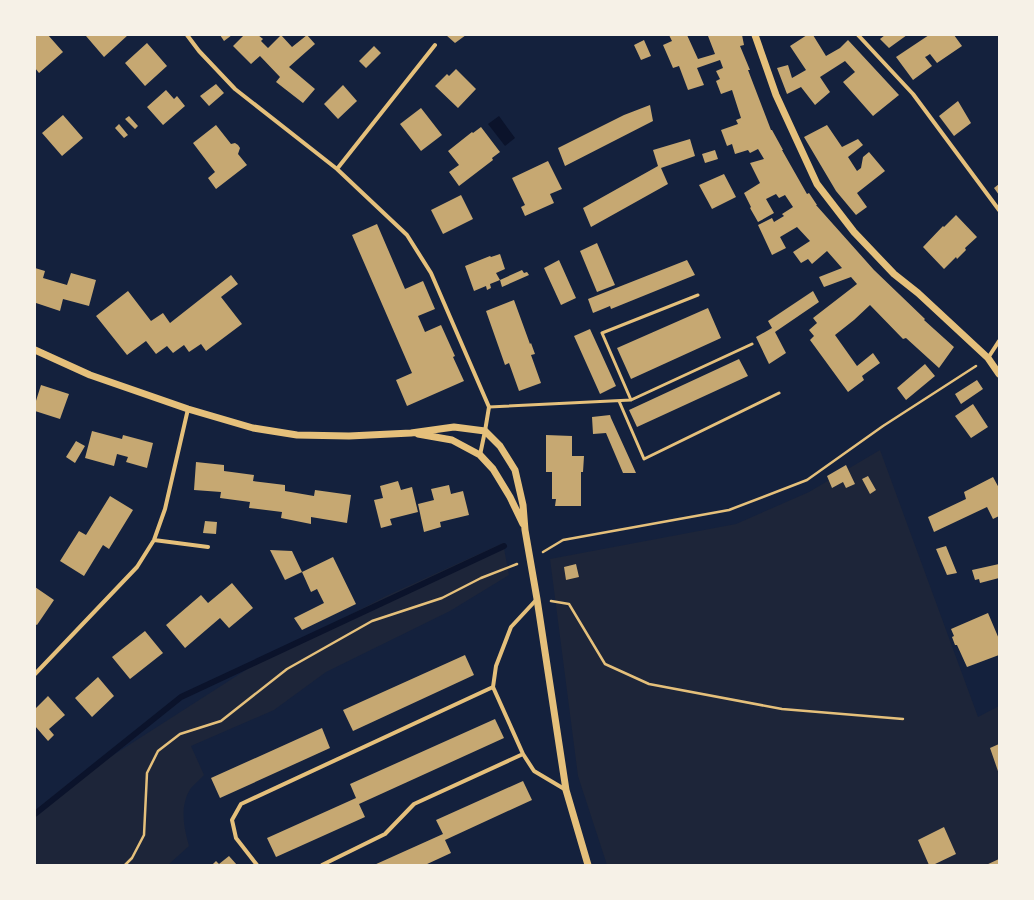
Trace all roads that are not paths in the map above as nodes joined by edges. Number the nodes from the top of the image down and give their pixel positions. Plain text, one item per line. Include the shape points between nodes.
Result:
1 (187, 35) edge
2 (755, 35) edge
3 (858, 35) edge
4 (435, 45) dead end
5 (337, 169) junction
6 (999, 210) edge
7 (698, 295) dead end
8 (999, 341) edge
9 (752, 344) dead end
10 (35, 350) edge
11 (988, 358) junction
12 (999, 374) edge
13 (779, 393) dead end
14 (631, 400) junction
15 (619, 401) junction
16 (489, 407) junction
17 (188, 409) junction
18 (485, 431) junction
19 (411, 433) junction
20 (480, 455) junction
21 (525, 530) junction
22 (154, 540) junction
23 (208, 547) dead end
24 (537, 599) junction
25 (35, 674) edge
26 (493, 687) junction
27 (523, 754) junction
28 (566, 790) junction
29 (257, 865) edge
30 (322, 865) edge
31 (588, 865) edge

1 - 5 street via 236,89
2 - 11 street via 776,95 817,184 854,232 894,274
3 - 6 street via 913,94
4 - 5 street
5 - 16 street via 407,235 432,273
7 - 14 lane via 602,334
8 - 11 street
9 - 14 lane
10 - 17 street via 90,376
11 - 12 street
13 - 15 lane via 644,459
14 - 15 lane
15 - 16 lane
16 - 18 street
17 - 19 street via 253,428 297,435
17 - 22 street via 165,509
18 - 19 street via 454,427
18 - 20 street
18 - 21 street via 500,446 515,470 523,505
19 - 20 street via 452,440
20 - 21 street via 493,469 510,497
21 - 24 street
22 - 23 street
22 - 25 street via 138,568
24 - 26 street via 511,627 496,666
24 - 28 street
26 - 27 street
26 - 29 street via 241,804 232,820 236,838
27 - 28 street via 534,771
27 - 30 street via 414,804 385,834
28 - 31 street

